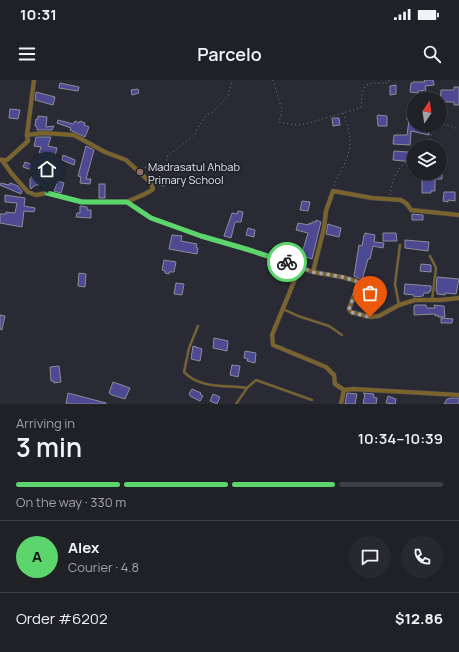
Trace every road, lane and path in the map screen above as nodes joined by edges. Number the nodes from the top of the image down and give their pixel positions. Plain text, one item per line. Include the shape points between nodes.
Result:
1 (34, 80) edge
2 (232, 80) edge
3 (274, 80) edge
4 (389, 80) edge
5 (343, 113) junction
6 (447, 125) edge
7 (459, 129) edge
8 (26, 135) junction
9 (1, 160) edge
10 (407, 161) edge
11 (137, 170) junction
12 (333, 191) junction
13 (389, 199) junction
14 (127, 202) junction
15 (459, 215) edge
16 (400, 245) dead end
17 (430, 256) dead end
18 (300, 267) junction
19 (313, 272) junction
20 (459, 298) edge
21 (432, 300) junction
22 (400, 305) junction
23 (283, 309) junction
24 (198, 326) dead end
25 (342, 335) dead end
26 (247, 388) junction
27 (344, 390) junction
28 (459, 395) edge
29 (312, 400) dead end
30 (236, 404) edge
31 (341, 404) edge

1 - 8 street
2 - 11 path via 228,96 207,115 196,133 168,155 164,172 147,167
3 - 5 path via 282,110 279,122 309,123
4 - 5 path via 388,83 372,83 365,86 360,108
5 - 12 path via 350,133 350,145
6 - 7 path
8 - 9 street via 28,141 21,148 7,160
8 - 11 street via 74,135 126,160
9 - 14 street via 28,192 36,195 47,193 82,202
10 - 13 path via 396,173
11 - 14 street via 151,183 153,189
12 - 13 street
12 - 19 street via 326,211
13 - 15 street via 401,200 411,210
14 - 18 street via 151,218
16 - 22 lane via 396,284
17 - 21 lane via 436,268
18 - 19 street
18 - 23 street
19 - 22 street via 356,281 358,285 350,312 370,317 379,316
20 - 21 street
21 - 22 street via 415,300
23 - 25 lane via 329,326
23 - 27 street via 272,335 273,345 326,367 334,375 335,384
24 - 26 lane via 189,348 184,372 202,383 213,386
26 - 29 lane via 256,380
26 - 30 lane
27 - 28 street via 353,388
27 - 31 street

